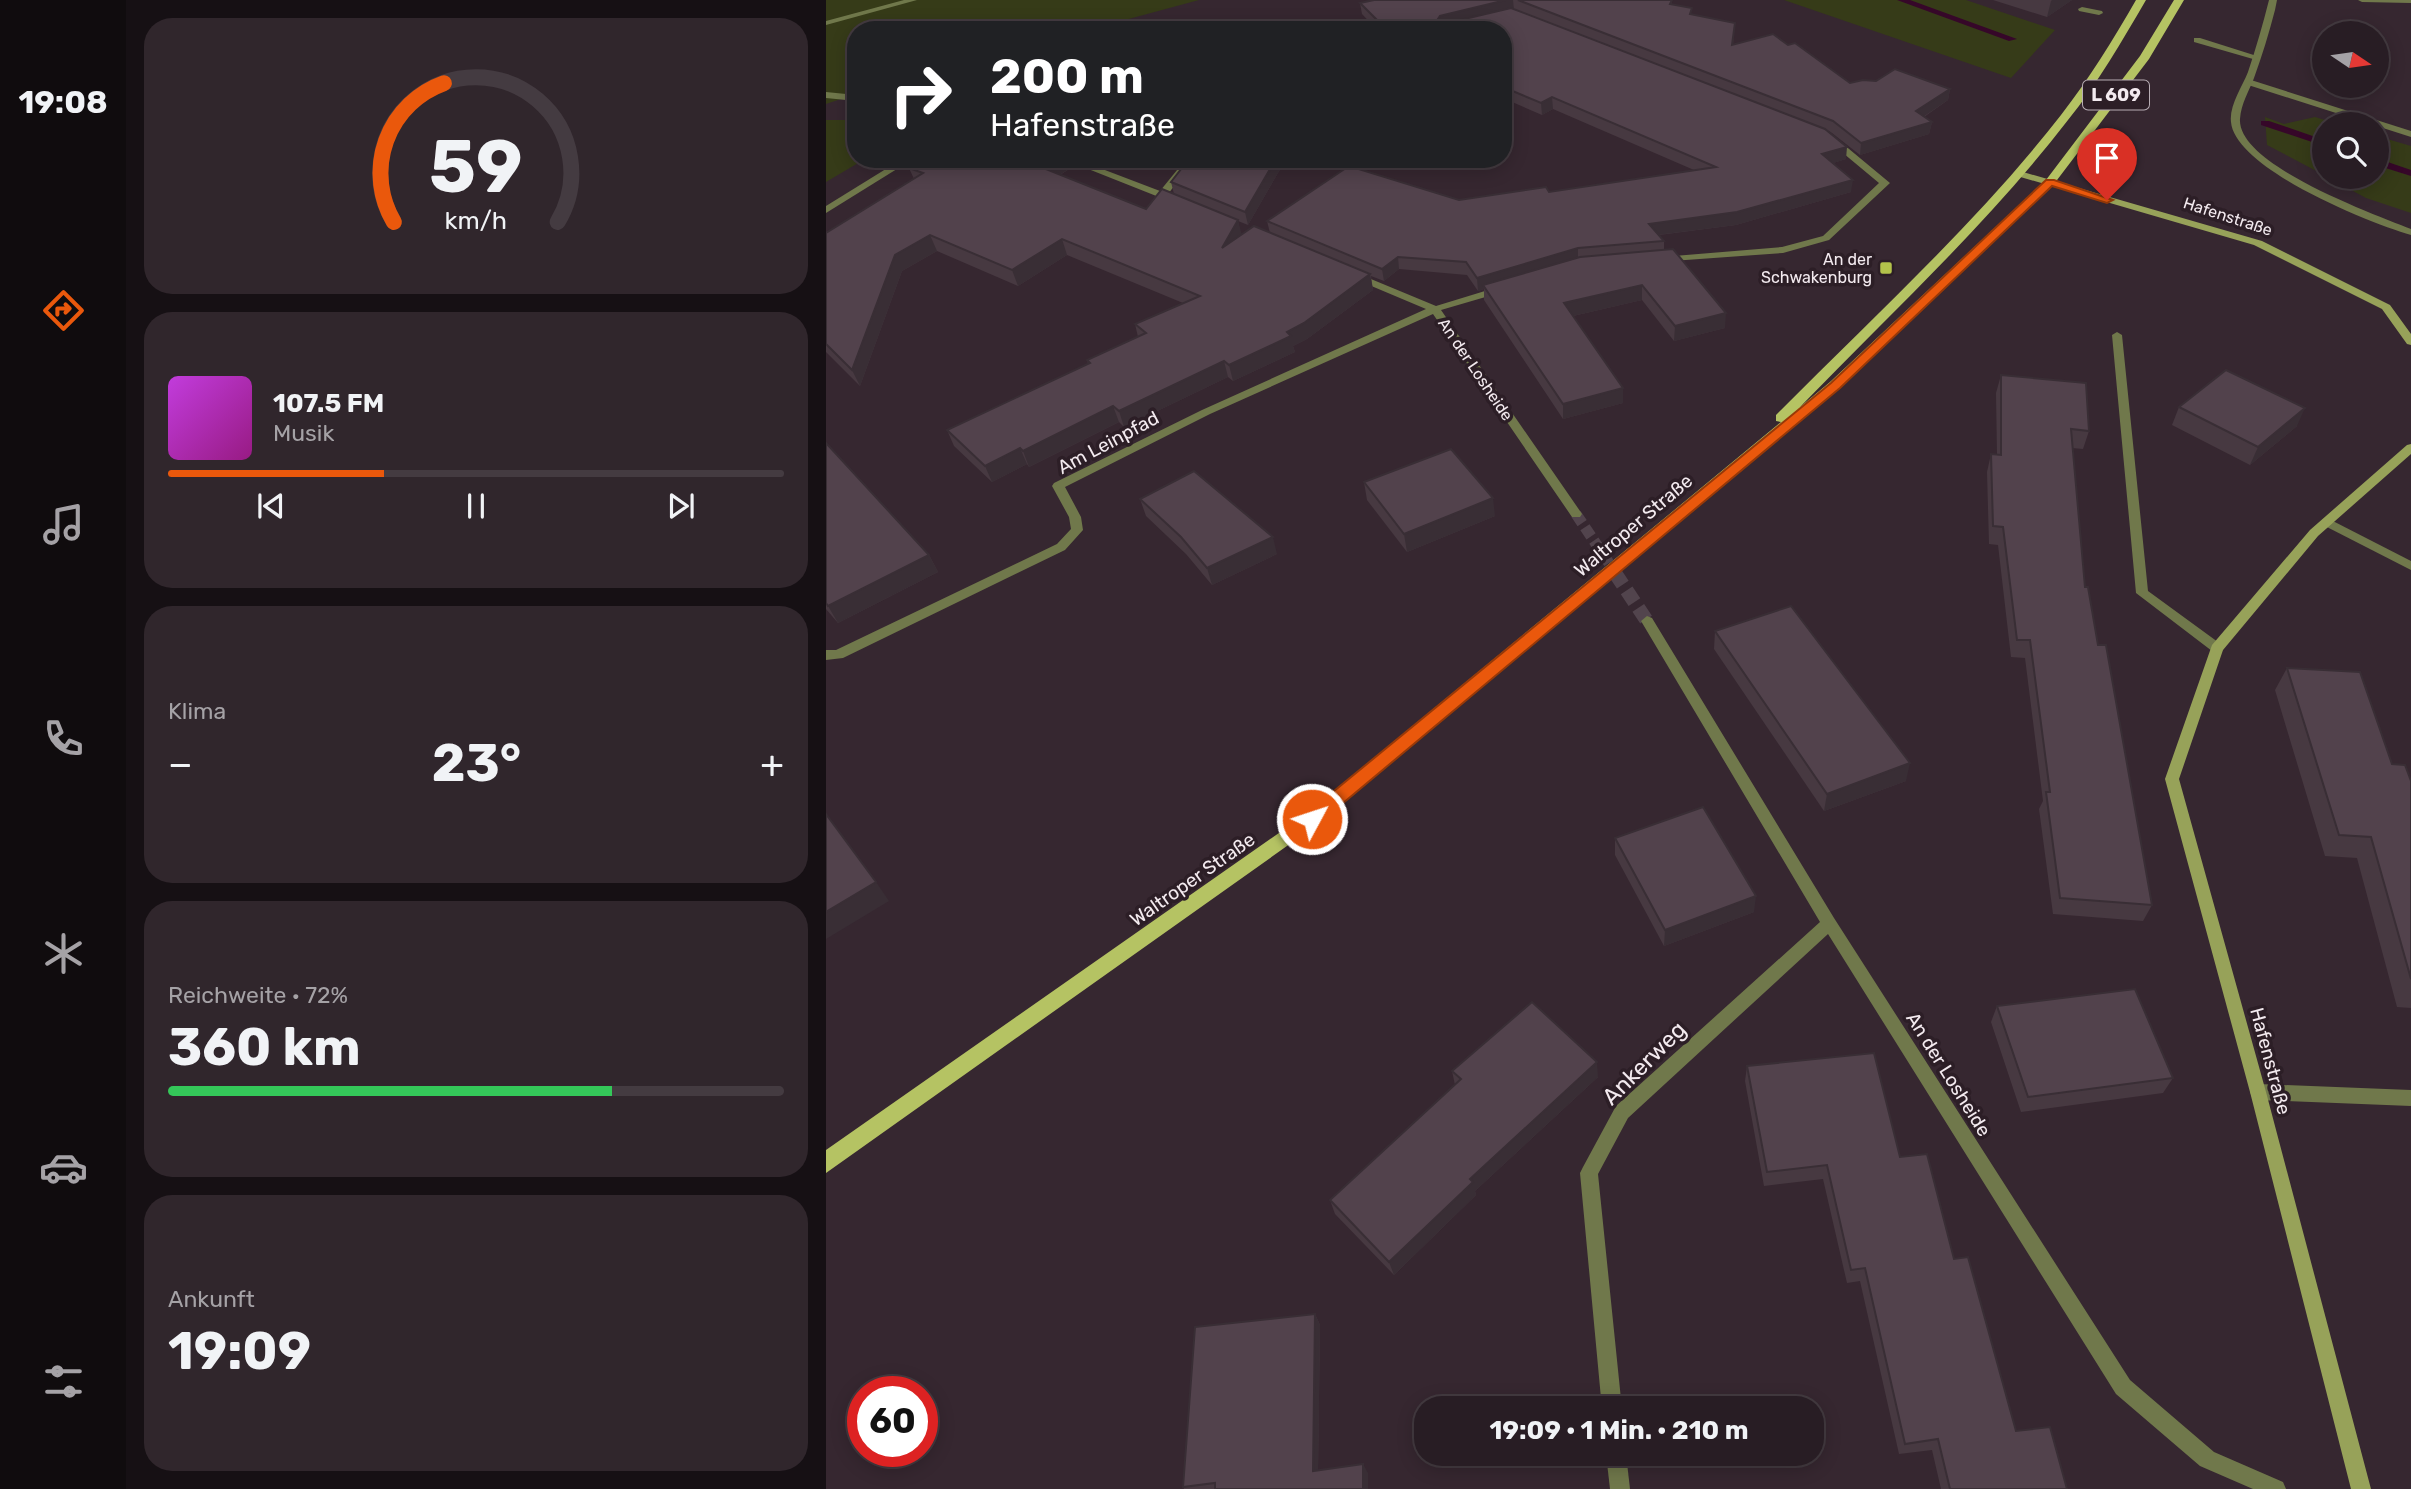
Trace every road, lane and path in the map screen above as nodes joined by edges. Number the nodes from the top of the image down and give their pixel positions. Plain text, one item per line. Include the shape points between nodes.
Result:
1 (913, 0) edge
2 (2141, 0) edge
3 (2179, 0) edge
4 (2273, 0) edge
5 (2362, 0) edge
6 (2411, 1) edge
7 (2082, 9) dead end
8 (2099, 13) dead end
9 (826, 23) edge
10 (2197, 40) dead end
11 (2256, 57) junction
12 (2248, 82) junction
13 (826, 95) edge
14 (847, 97) edge
15 (2411, 134) edge
16 (1828, 137) edge
17 (894, 168) edge
18 (1091, 168) edge
19 (1184, 168) edge
20 (2020, 174) junction
21 (2050, 182) junction
22 (1162, 195) junction
23 (1187, 205) edge
24 (826, 210) edge
25 (2411, 232) edge
26 (1647, 261) edge
27 (1349, 273) edge
28 (1514, 286) edge
29 (1435, 309) junction
30 (2117, 335) dead end
31 (2411, 342) edge
32 (2411, 448) edge
33 (1728, 473) junction
34 (1576, 514) tunnel mouth
35 (2327, 522) junction
36 (2411, 566) edge
37 (1647, 621) tunnel mouth
38 (2217, 648) junction
39 (826, 655) edge
40 (1829, 923) junction
41 (2258, 1092) junction
42 (2411, 1098) edge
43 (826, 1163) edge
44 (1611, 1396) edge
45 (1617, 1466) edge
46 (1620, 1489) edge
47 (2276, 1489) edge
48 (2361, 1489) edge

1 - 9 street
2 - 20 main road, L 609 via 2118,43
3 - 21 main road, L 609 via 2145,57
4 - 11 street
5 - 6 street
7 - 8 street
10 - 11 street
11 - 12 street
12 - 15 street
12 - 25 street via 2235,124 2246,149 2279,173
13 - 14 street
16 - 26 street via 1885,183 1826,238 1783,250
17 - 24 street
18 - 22 street
19 - 22 street
20 - 21 street, Hafenstraße
20 - 33 main road, Waltroper Straße / L 609
21 - 31 street, Hafenstraße via 2258,243 2386,307
21 - 33 main road, Waltroper Straße / L 609 via 1835,385
22 - 23 street
27 - 29 street, An der Losheide
28 - 29 street
29 - 34 street, An der Losheide
29 - 39 street, Am Leinpfad via 1206,412 1058,486 1077,530 1061,547 838,655
30 - 38 street via 2142,593
32 - 35 street, Hafenstraße
33 - 43 main road, Waltroper Straße / L 609 via 1312,819
35 - 36 street
35 - 38 street, Hafenstraße
37 - 40 street, An der Losheide
38 - 41 street, Hafenstraße via 2172,779
40 - 44 street, Ankerweg via 1622,1112 1589,1173
40 - 47 street, An der Losheide via 2123,1387 2207,1459
41 - 42 street
41 - 48 street, Hafenstraße
45 - 46 street

